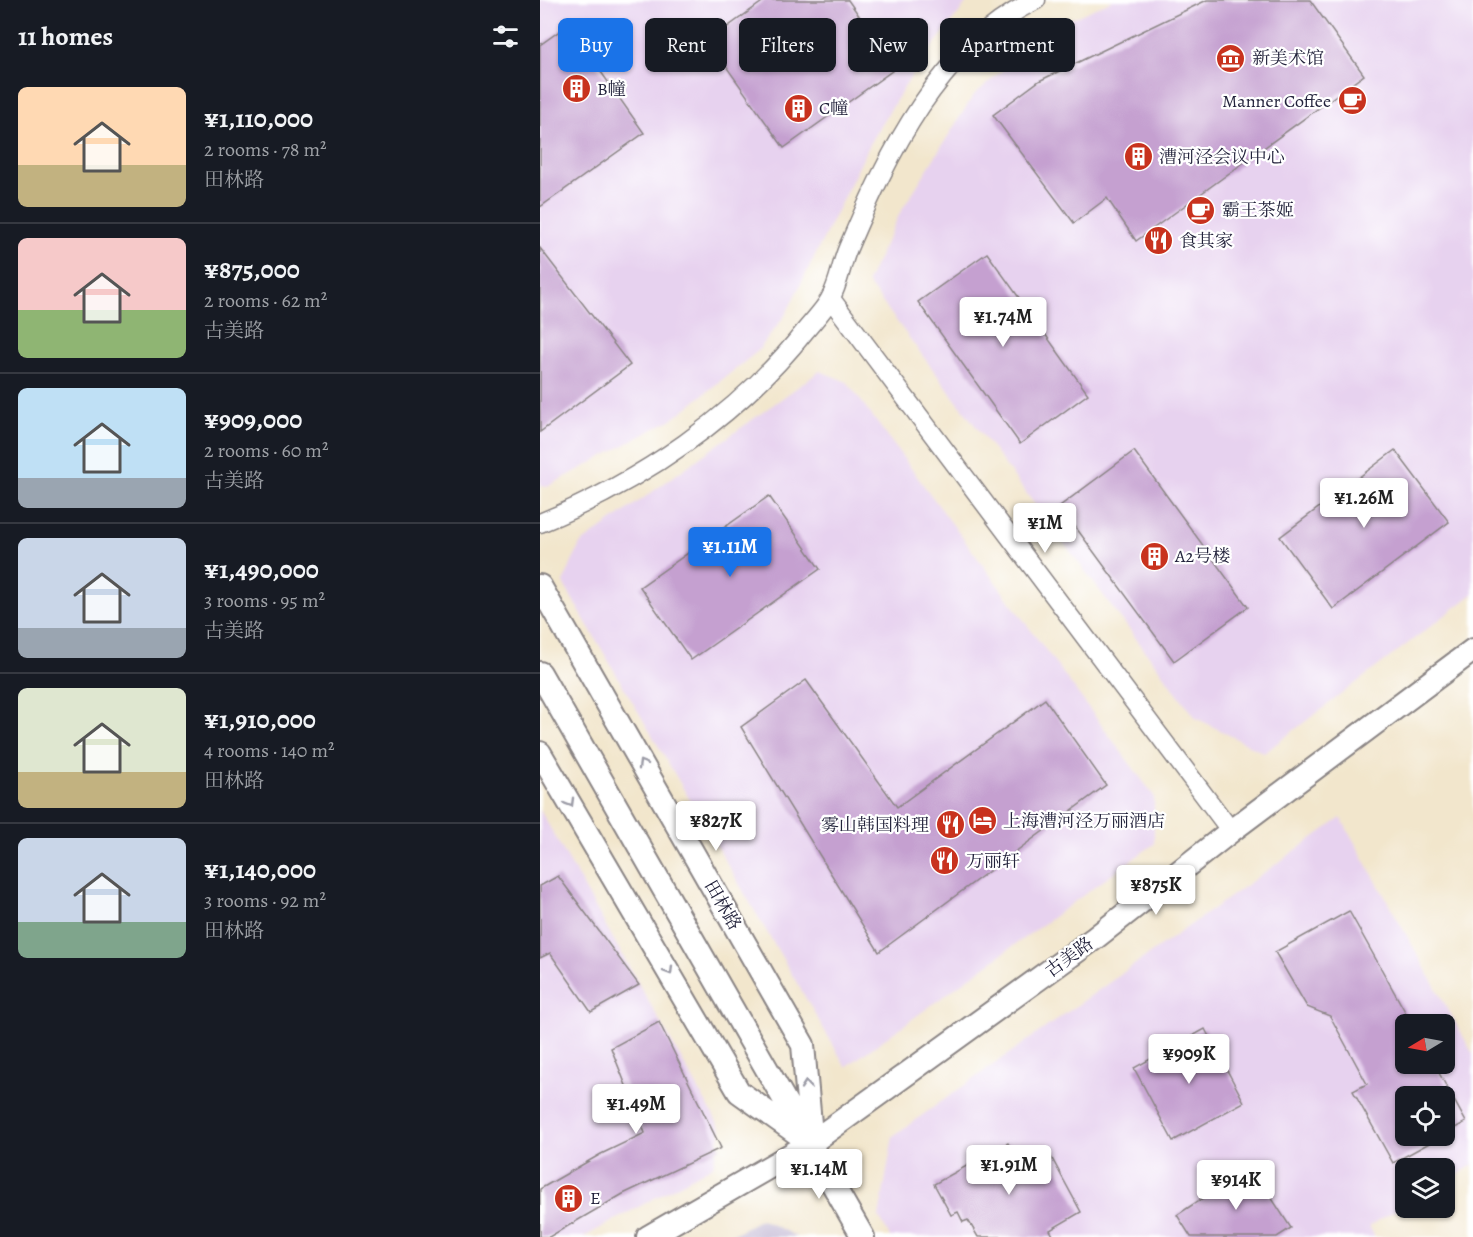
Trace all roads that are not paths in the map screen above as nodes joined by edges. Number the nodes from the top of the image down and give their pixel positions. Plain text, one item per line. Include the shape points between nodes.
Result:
1 (1035, 0) edge
2 (831, 299) junction
3 (540, 523) edge
4 (540, 586) edge
5 (1473, 650) edge
6 (540, 673) edge
7 (540, 753) edge
8 (1231, 831) junction
9 (811, 1143) junction
10 (648, 1237) edge
11 (863, 1237) edge

1 - 2 street via 975,40 933,88 885,165 847,251
2 - 3 street via 780,363 740,400 665,457 571,511
2 - 8 street
9 -> 4 street, 田林路 via 803,1045
5 - 8 street, 古美路
6 - 9 street, 田林路
7 -> 9 street, 田林路 via 739,1092
8 - 9 street, 古美路 via 1095,938
9 - 10 street, 古美路
9 - 11 street, 田林路

